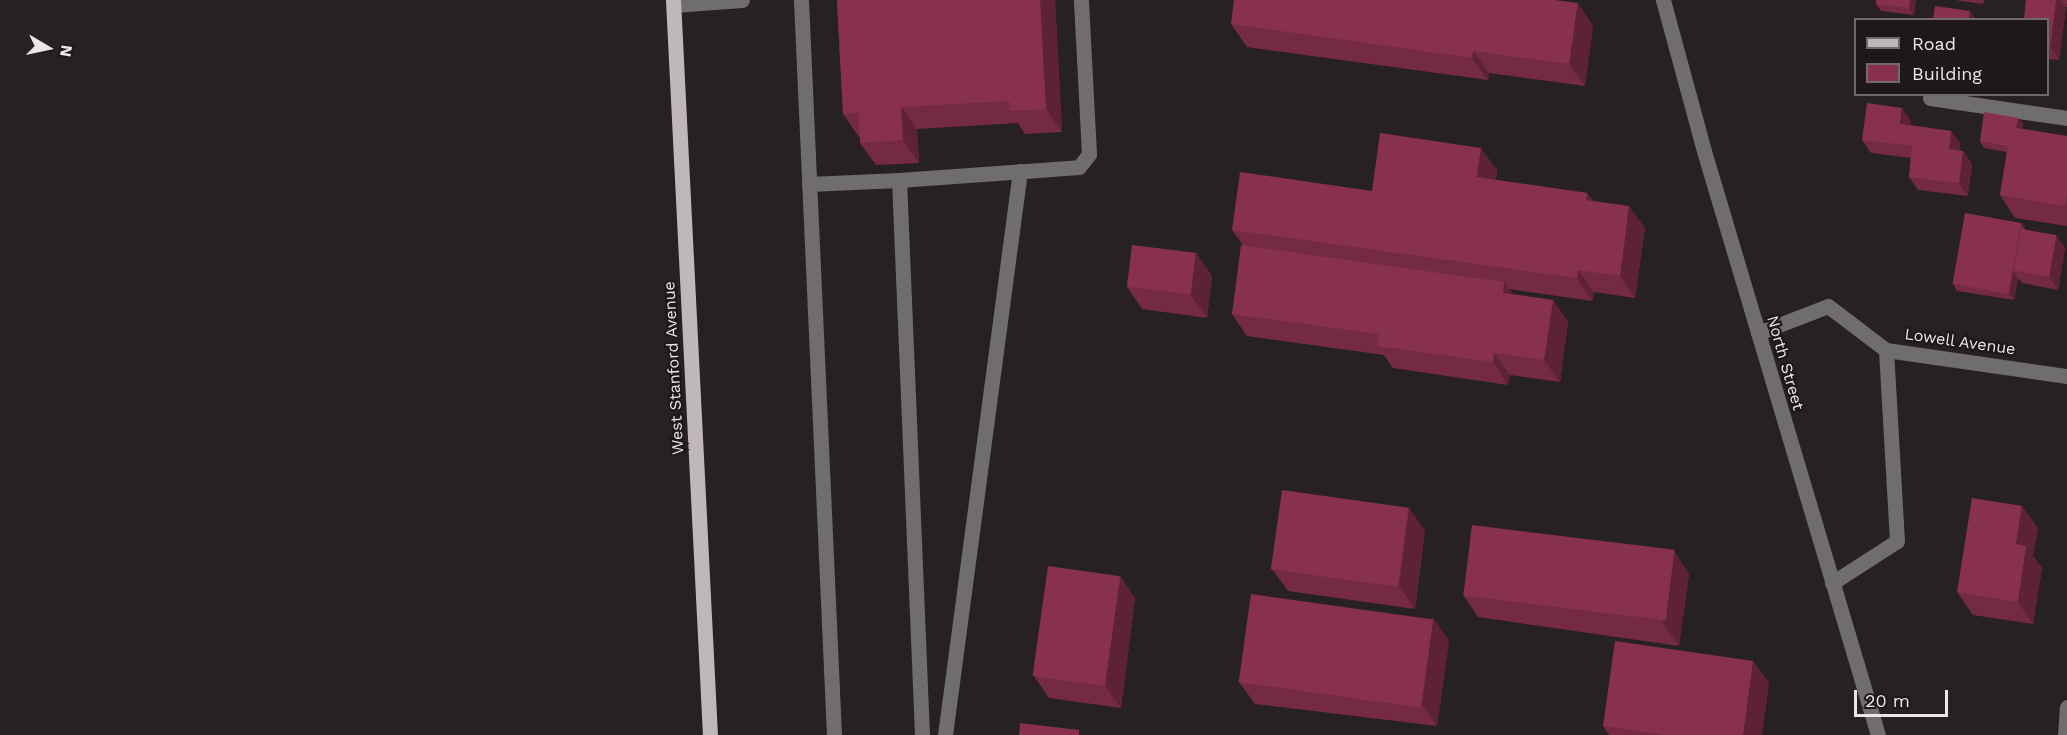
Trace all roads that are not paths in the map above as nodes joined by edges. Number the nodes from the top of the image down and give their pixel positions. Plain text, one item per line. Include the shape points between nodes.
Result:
1 (742, 0) edge
2 (801, 0) edge
3 (1081, 0) edge
4 (1663, 0) edge
5 (674, 2) edge
6 (1930, 98) dead end
7 (2067, 118) edge
8 (1020, 171) junction
9 (899, 180) junction
10 (809, 184) junction
11 (1758, 333) junction
12 (1886, 350) junction
13 (2067, 376) edge
14 (1832, 583) junction
15 (2067, 707) edge
16 (710, 735) edge
17 (834, 735) edge
18 (922, 735) edge
19 (945, 735) edge
20 (1878, 735) edge
21 (2064, 735) edge

1 - 5 street
2 - 10 street
3 - 8 street via 1089,154 1079,166
4 - 11 street, North Street
5 - 16 main road, West Stanford Avenue
6 - 7 street
8 - 9 street
8 - 19 street
9 - 10 street
9 - 18 street
10 - 17 street
11 - 12 street, Lowell Avenue via 1828,306
11 - 14 street, North Street
12 - 13 street, Lowell Avenue
12 - 14 street via 1897,541
14 - 20 street, North Street
15 - 21 street

